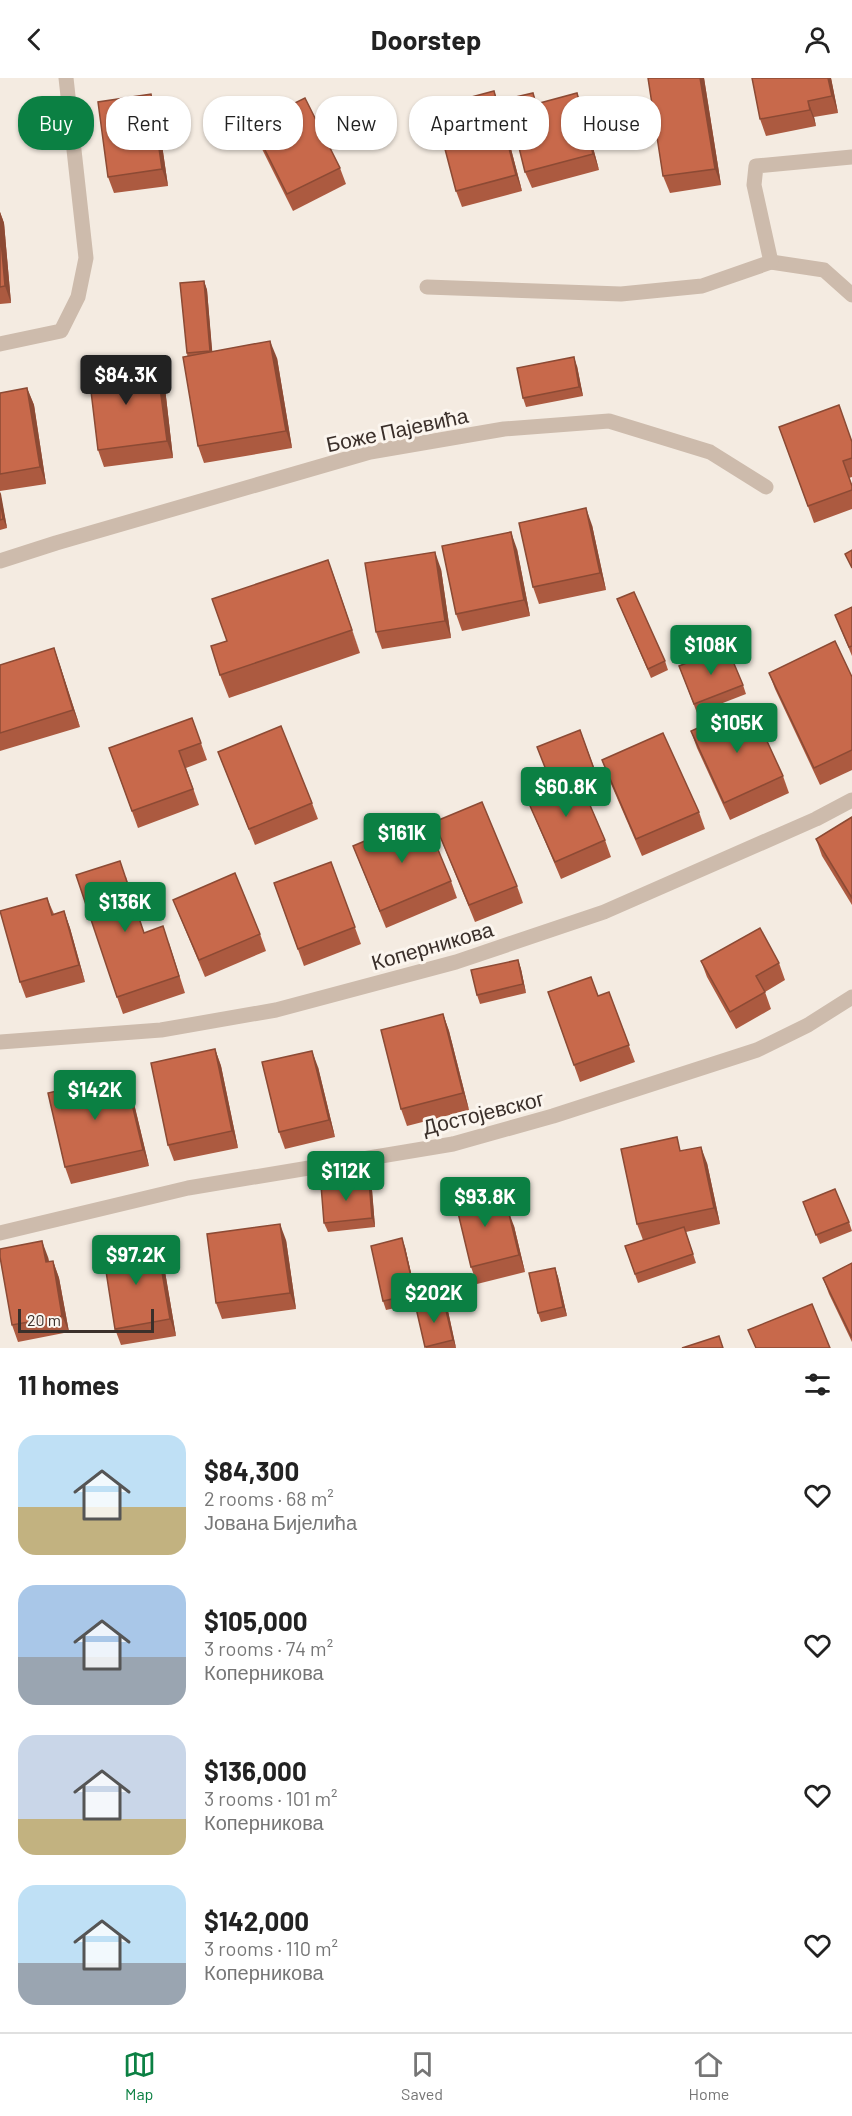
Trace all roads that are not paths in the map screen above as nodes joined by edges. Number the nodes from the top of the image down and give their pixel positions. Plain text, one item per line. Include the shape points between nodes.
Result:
1 (66, 78) edge
2 (852, 157) edge
3 (771, 262) junction
4 (427, 287) dead end
5 (852, 295) edge
6 (0, 345) edge
7 (766, 487) dead end
8 (0, 561) edge
9 (852, 800) edge
10 (852, 997) edge
11 (0, 1042) edge
12 (0, 1233) edge

1 - 6 street via 86,258 78,297 61,331
2 - 3 street via 756,166 754,185
3 - 4 street via 702,286 621,294
3 - 5 street via 824,270
7 - 8 street, Боже Пајевића via 710,452 609,421 504,429 370,452
9 - 11 street, Коперникова via 604,912 456,962 276,1010 161,1030
10 - 12 street, Достојевског via 808,1025 757,1050 453,1144 188,1188

